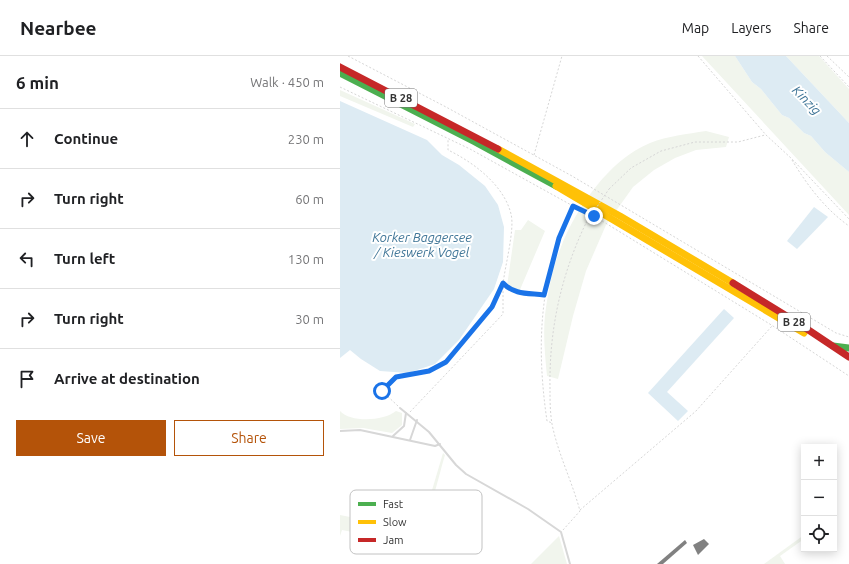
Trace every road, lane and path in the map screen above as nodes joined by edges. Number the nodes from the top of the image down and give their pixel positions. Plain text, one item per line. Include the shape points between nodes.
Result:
1 (348, 56) edge
2 (562, 56) edge
3 (698, 56) edge
4 (820, 56) edge
5 (827, 56) edge
6 (340, 67) edge
7 (340, 74) edge
8 (849, 77) edge
9 (340, 87) edge
10 (849, 87) edge
11 (766, 135) junction
12 (448, 139) junction
13 (534, 156) junction
14 (792, 159) junction
15 (573, 206) junction
16 (849, 219) edge
17 (849, 226) edge
18 (503, 283) junction
19 (544, 295) junction
20 (772, 326) junction
21 (849, 337) edge
22 (832, 346) junction
23 (849, 348) edge
24 (849, 357) edge
25 (849, 363) edge
26 (849, 376) edge
27 (400, 408) joint
28 (407, 414) junction
29 (417, 420) junction
30 (552, 423) junction
31 (340, 431) edge
32 (392, 436) junction
33 (410, 440) junction
34 (440, 444) junction
35 (580, 511) junction
36 (561, 532) junction
37 (570, 564) edge

1 - 13 path
2 - 13 path
3 - 11 path
4 - 10 path
5 - 8 path
6 - 22 highway, B 28 via 555,179 662,240
7 - 25 highway, B 28 via 554,184
9 - 12 path
11 - 14 path
11 - 30 path, bridge via 738,142 696,142 661,151 631,168 609,188 586,223 565,275 550,355
12 - 15 path
12 - 18 path via 448,150 476,168 500,191 511,214
13 - 21 path via 698,250 836,334
14 - 16 path
14 - 17 path via 815,194
15 - 19 path via 559,238
15 - 20 path via 594,216
18 - 19 path via 515,292
18 - 27 path via 492,307 446,362 429,371 396,377 382,391
18 - 28 path via 503,314
19 - 30 path via 540,349 547,421
20 - 26 path
20 - 35 path via 696,411
22 - 23 highway
22 - 24 highway, B 28
27 - 28 lane
28 - 29 lane
28 - 32 lane via 404,426
29 - 33 lane
29 - 34 lane
30 - 35 path via 560,456 574,488
31 - 32 lane via 360,430
32 - 33 lane
33 - 34 lane via 435,446
34 - 36 lane via 466,474 528,509
35 - 36 path
36 - 37 lane

